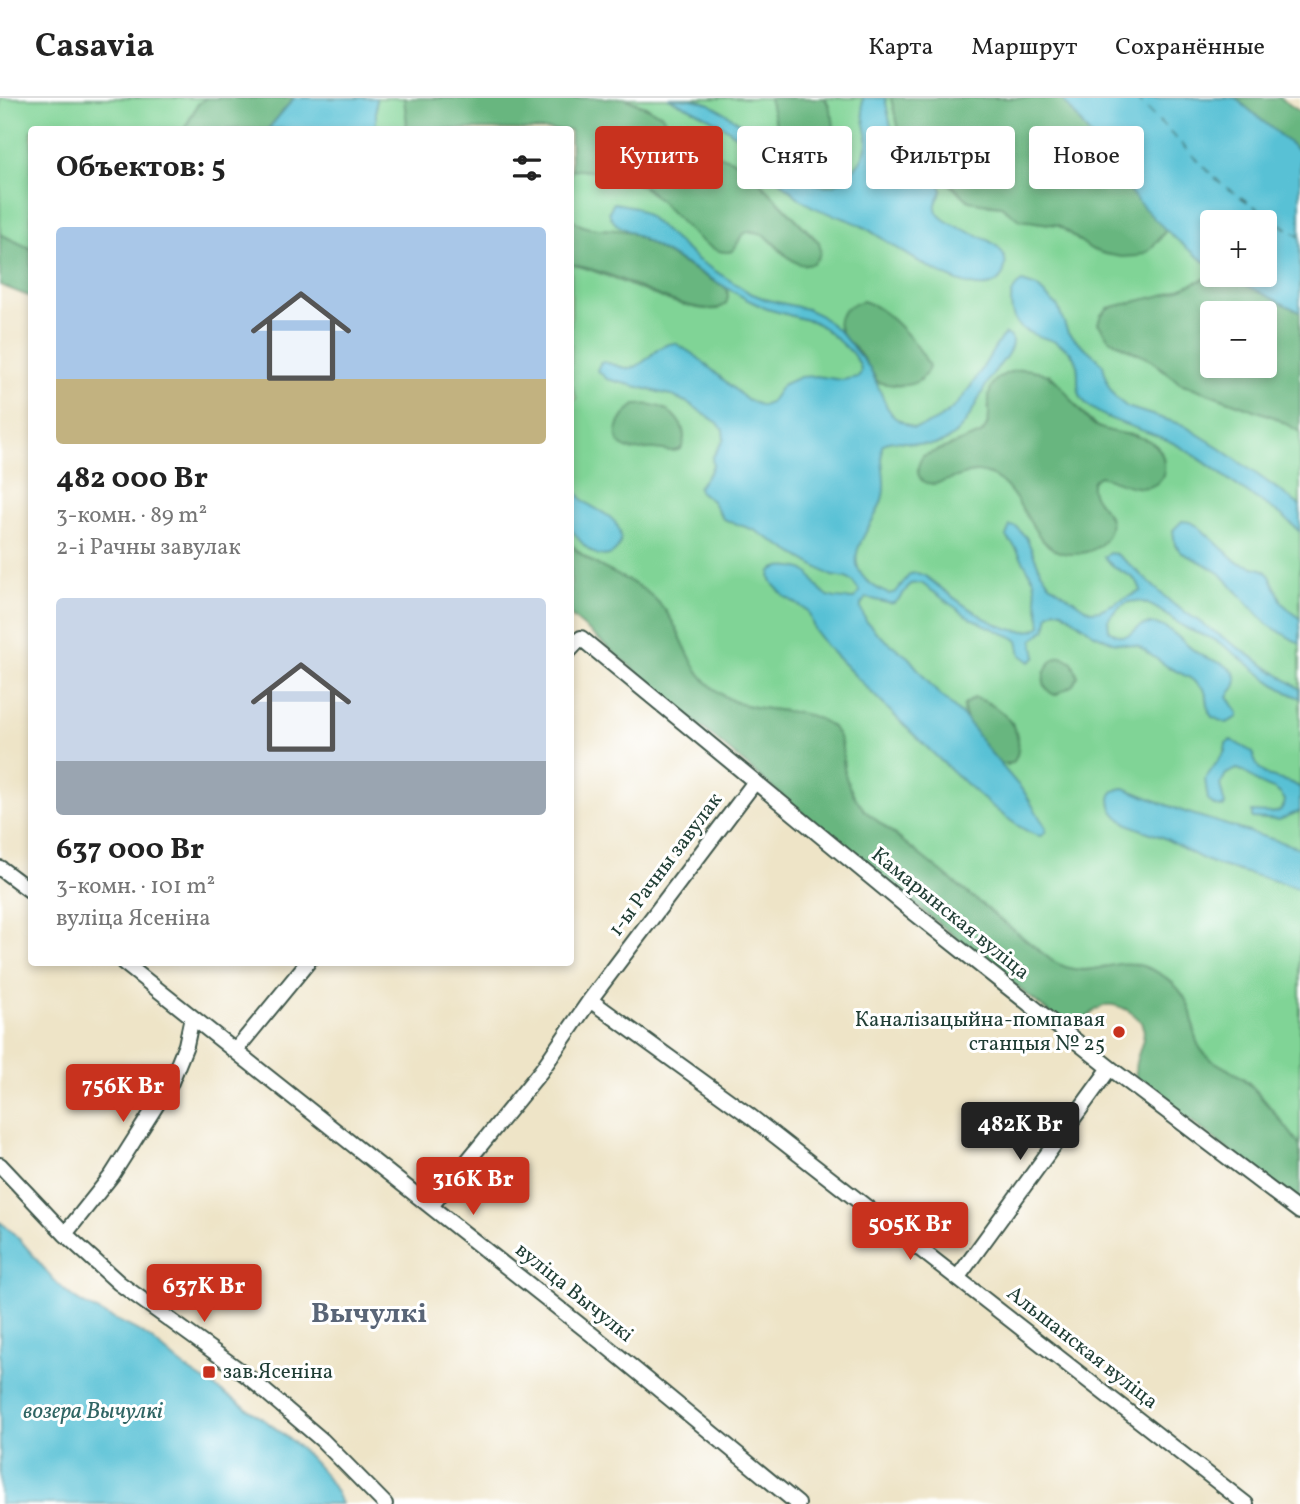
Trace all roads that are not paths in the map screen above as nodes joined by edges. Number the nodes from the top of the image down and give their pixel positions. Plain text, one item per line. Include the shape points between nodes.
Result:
1 (574, 646) edge
2 (754, 783) junction
3 (0, 868) edge
4 (28, 889) edge
5 (128, 966) edge
6 (305, 966) edge
7 (590, 1000) junction
8 (192, 1017) junction
9 (235, 1051) junction
10 (1110, 1068) junction
11 (0, 1165) edge
12 (431, 1206) junction
13 (1300, 1212) edge
14 (65, 1234) junction
15 (958, 1277) junction
16 (385, 1504) edge
17 (798, 1504) edge
18 (1246, 1504) edge

1 - 2 street, Камарынская вуліца via 581,638
2 - 7 street, 1-ы Рачны завулак
2 - 10 street, Камарынская вуліца
3 - 4 street
5 - 8 street, вуліца Вычулкі
6 - 9 street
7 - 12 street, 1-ы Рачны завулак via 541,1071
7 - 15 street, Альшанская вуліца via 750,1116
8 - 9 street, вуліца Вычулкі
8 - 14 street via 171,1082 112,1175
9 - 12 street, вуліца Вычулкі
10 - 13 street, Камарынская вуліца
10 - 15 street
11 - 14 street
12 - 17 street, вуліца Вычулкі
14 - 16 street via 119,1283 246,1376 322,1440
15 - 18 street, Альшанская вуліца

